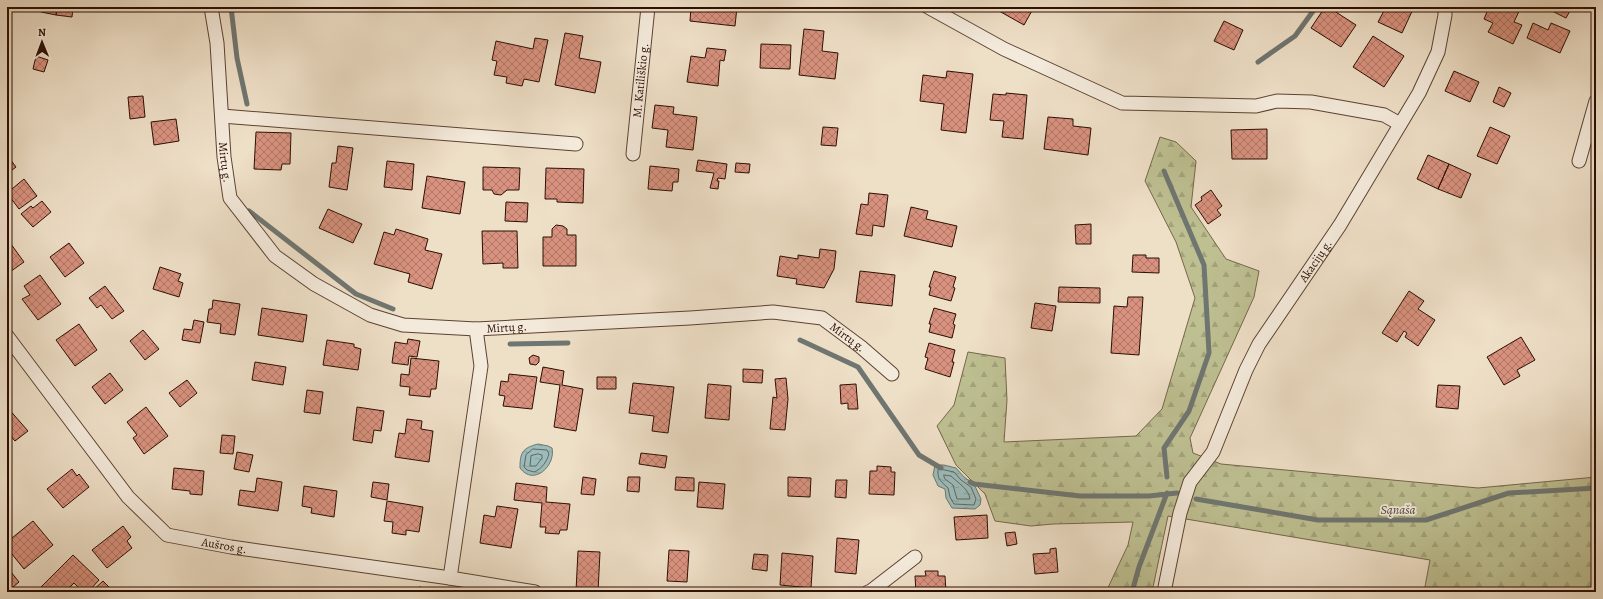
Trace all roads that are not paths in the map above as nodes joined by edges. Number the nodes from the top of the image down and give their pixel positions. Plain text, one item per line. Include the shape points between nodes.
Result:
1 (211, 7) edge
2 (648, 7) edge
3 (1445, 7) edge
4 (931, 8) edge
5 (1596, 102) edge
6 (222, 116) junction
7 (1400, 124) junction
8 (576, 144) dead end
9 (633, 154) dead end
10 (1579, 162) dead end
11 (476, 329) junction
12 (7, 336) edge
13 (892, 374) dead end
14 (915, 557) dead end
15 (450, 578) junction
16 (535, 592) edge
17 (868, 592) edge
18 (1164, 592) edge

1 - 6 street, Mirtų g. via 217,43
2 - 9 street, M. Katiliškio g.
3 - 7 street, Akacijų g. via 1446,15 1438,52 1419,93
4 - 7 street via 1004,49 1122,103 1256,106 1277,101 1311,102 1384,115
5 - 10 street
6 - 8 street
6 - 11 street, Mirtų g. via 230,198 275,256 314,284 370,316 403,324
7 - 18 street, Akacijų g. via 1340,225 1259,344 1213,452 1190,482 1180,514
11 - 13 street, Mirtų g. via 773,312 822,318
11 - 15 street via 482,366
12 - 15 street, Aušros g. via 128,497 167,535 231,547
14 - 17 street
15 - 16 street, Aušros g.

